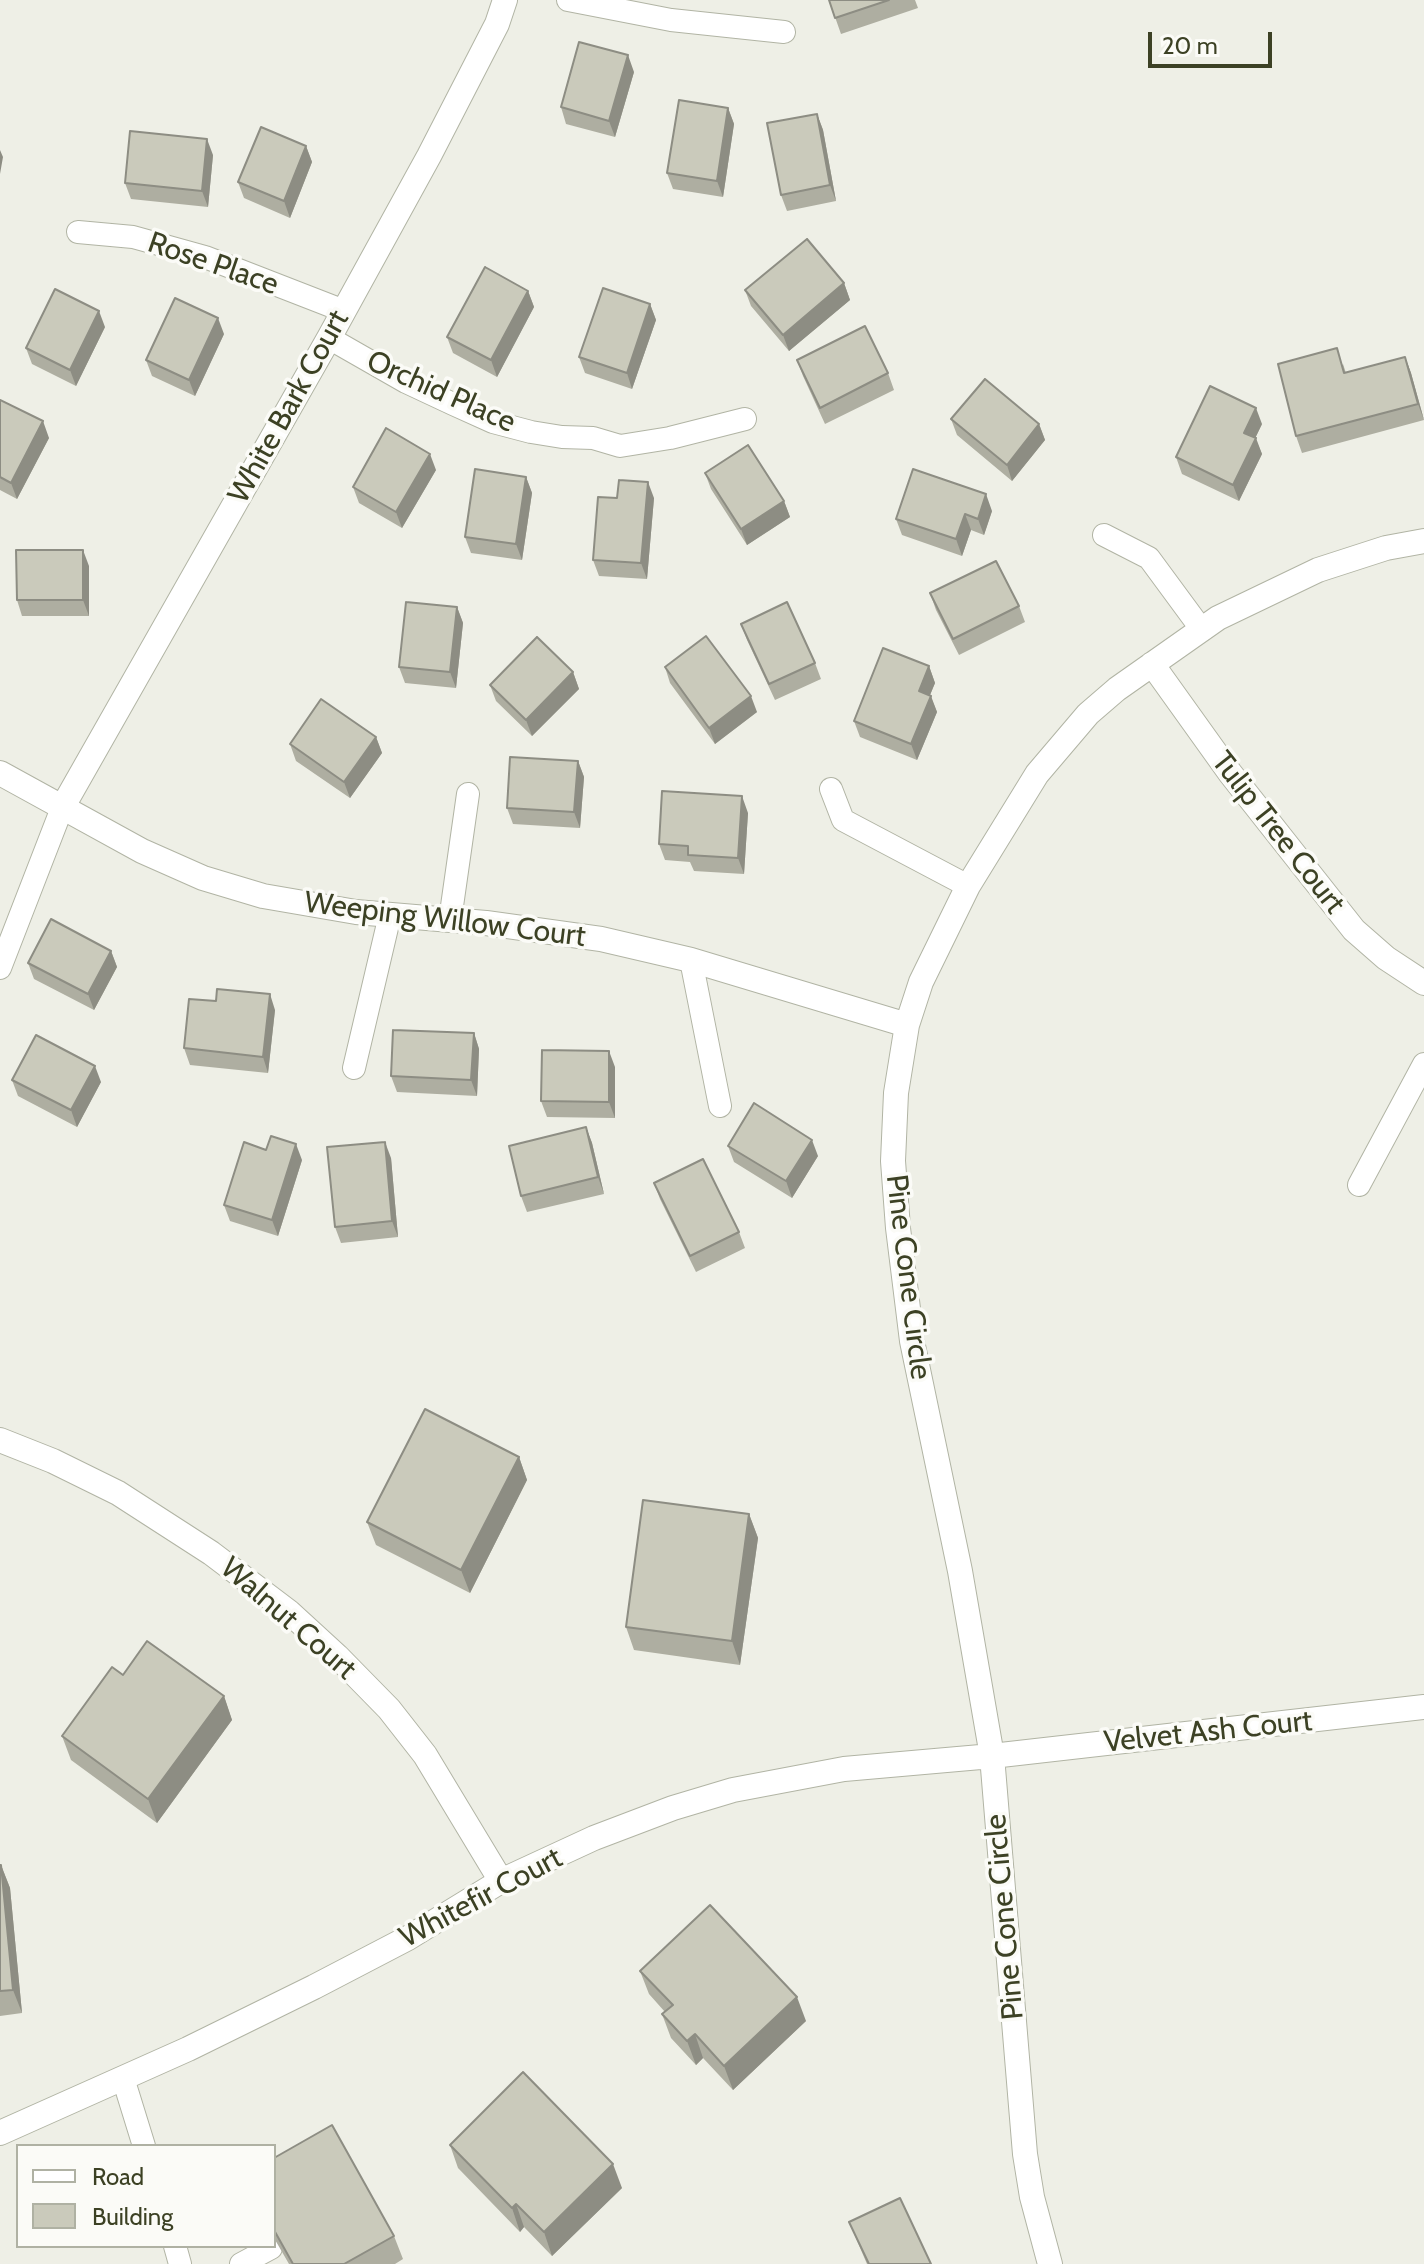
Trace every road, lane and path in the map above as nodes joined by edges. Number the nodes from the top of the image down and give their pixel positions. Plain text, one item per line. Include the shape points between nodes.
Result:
1 (505, 0) edge
2 (568, 0) edge
3 (784, 32) dead end
4 (78, 232) dead end
5 (344, 311) junction
6 (329, 338) junction
7 (745, 419) dead end
8 (1104, 535) dead end
9 (1424, 541) edge
10 (1202, 630) junction
11 (1152, 664) junction
12 (0, 773) edge
13 (831, 789) dead end
14 (468, 794) dead end
15 (62, 808) junction
16 (968, 886) junction
17 (390, 915) junction
18 (450, 920) junction
19 (691, 960) junction
20 (0, 968) edge
21 (1424, 983) edge
22 (907, 1025) junction
23 (1424, 1064) edge
24 (354, 1068) dead end
25 (720, 1106) dead end
26 (1359, 1185) dead end
27 (0, 1440) edge
28 (1424, 1707) edge
29 (992, 1756) junction
30 (501, 1881) junction
31 (123, 2078) junction
32 (0, 2133) edge
33 (143, 2144) edge
34 (271, 2248) edge
35 (241, 2264) edge
36 (1050, 2264) edge

1 - 5 street, White Bark Court via 468,82
2 - 3 lane via 671,20
4 - 5 lane, Rose Place via 133,237 205,257
5 - 6 street, White Bark Court
6 - 7 lane, Orchid Place via 418,388 493,422 531,432 620,446
6 - 15 street, White Bark Court
8 - 10 lane via 1149,558
9 - 10 street, Pine Cone Circle via 1318,570
10 - 11 street, Pine Cone Circle
11 - 16 street, Pine Cone Circle via 1088,714 1066,739 1010,815
11 - 21 street, Tulip Tree Court via 1345,919 1386,958
12 - 15 street, Weeping Willow Court
13 - 16 lane via 843,820
14 - 18 lane
15 - 17 street, Weeping Willow Court via 203,878 263,896
15 - 20 lane
16 - 22 street, Pine Cone Circle via 921,982
17 - 18 street, Weeping Willow Court
17 - 24 lane
18 - 19 street, Weeping Willow Court via 601,939
19 - 22 street, Weeping Willow Court
19 - 25 lane
22 - 29 street, Pine Cone Circle via 896,1093 893,1161 898,1228 912,1341
23 - 26 lane
27 - 30 street, Walnut Court via 118,1493 289,1612 389,1709 425,1755
28 - 29 street, Velvet Ash Court
29 - 30 street, Whitefir Court via 844,1769 733,1790 594,1838
29 - 36 street, Pine Cone Circle via 1025,2154
30 - 31 street, Whitefir Court via 408,1938
31 - 32 street, Whitefir Court
31 - 33 lane
34 - 35 lane

